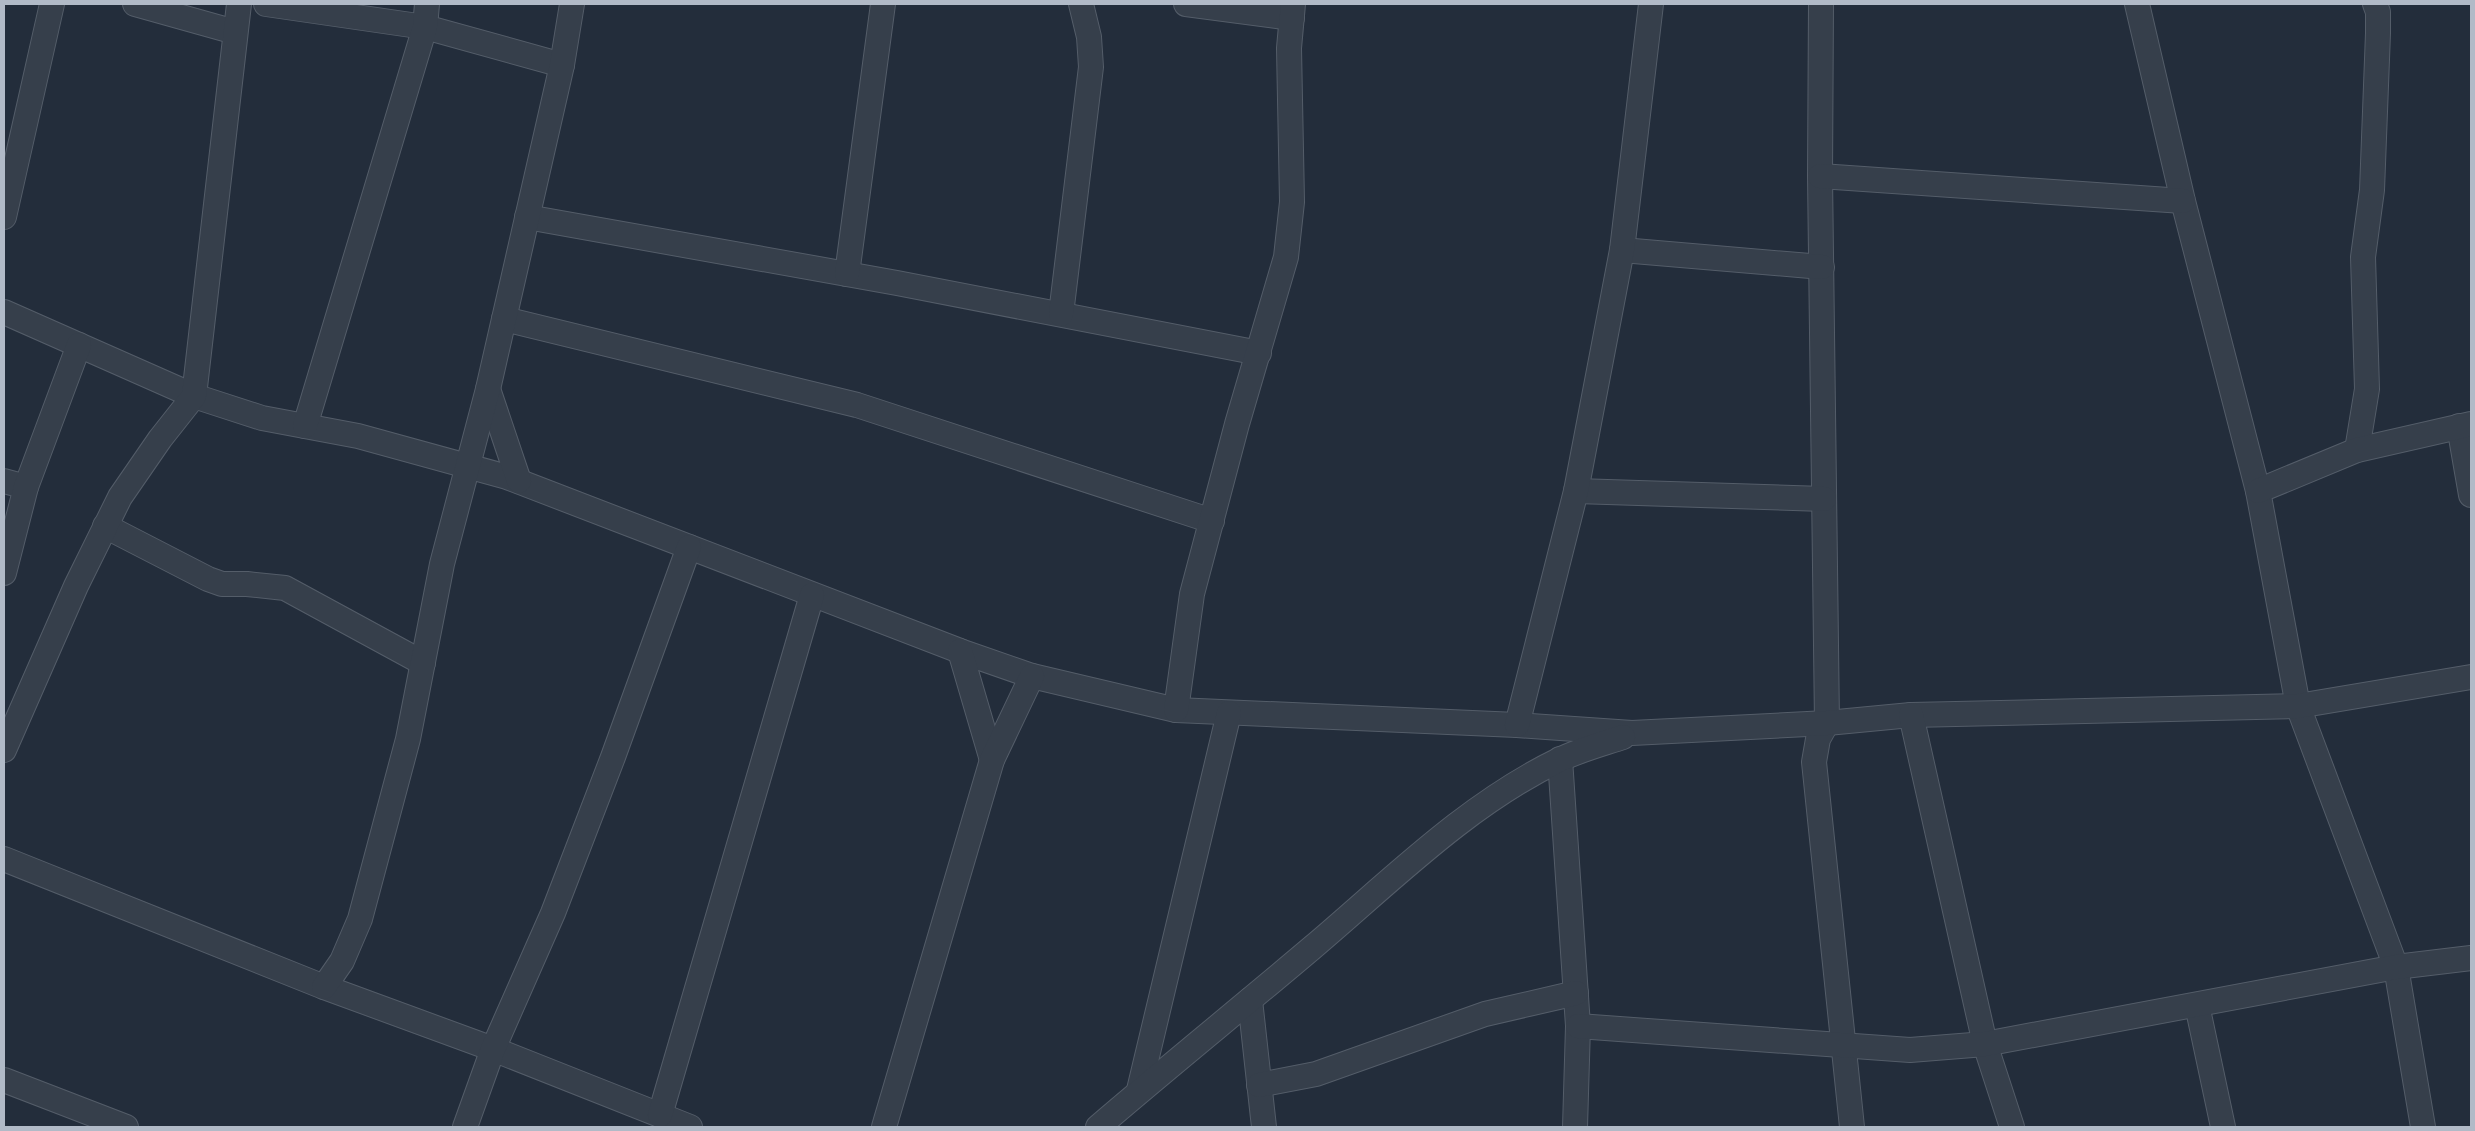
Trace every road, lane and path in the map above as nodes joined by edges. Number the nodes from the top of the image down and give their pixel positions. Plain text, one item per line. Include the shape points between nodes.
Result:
1 (52, 4) edge
2 (135, 4) edge
3 (239, 4) edge
4 (266, 4) edge
5 (427, 4) edge
6 (572, 4) edge
7 (884, 4) edge
8 (1081, 4) edge
9 (1186, 4) edge
10 (1651, 4) edge
11 (1821, 4) edge
12 (2137, 4) edge
13 (2374, 4) edge
14 (1292, 11) edge
15 (425, 27) junction
16 (235, 32) junction
17 (562, 65) junction
18 (1820, 176) junction
19 (2183, 200) junction
20 (4, 217) edge
21 (527, 217) junction
22 (1622, 250) junction
23 (1822, 267) junction
24 (847, 274) junction
25 (4, 312) edge
26 (1061, 314) junction
27 (504, 319) junction
28 (79, 345) junction
29 (1259, 353) junction
30 (488, 390) junction
31 (194, 396) junction
32 (2465, 425) edge
33 (305, 426) junction
34 (2357, 450) junction
35 (468, 465) junction
36 (4, 481) edge
37 (519, 481) junction
38 (26, 487) junction
39 (1576, 491) junction
40 (2258, 491) junction
41 (2471, 495) edge
42 (1824, 499) junction
43 (1212, 521) junction
44 (105, 526) junction
45 (689, 546) junction
46 (4, 573) edge
47 (812, 595) junction
48 (960, 651) junction
49 (423, 663) junction
50 (1032, 676) junction
51 (2471, 677) edge
52 (2298, 706) junction
53 (1176, 710) junction
54 (1229, 713) junction
55 (1911, 715) junction
56 (1827, 723) junction
57 (1517, 725) junction
58 (1632, 733) junction
59 (4, 750) edge
60 (1560, 759) junction
61 (992, 760) junction
62 (4, 859) edge
63 (2471, 958) edge
64 (2396, 968) junction
65 (324, 987) junction
66 (1576, 992) junction
67 (1250, 1000) junction
68 (2196, 1005) junction
69 (1578, 1026) junction
70 (1844, 1044) junction
71 (1985, 1044) junction
72 (493, 1049) junction
73 (4, 1080) edge
74 (1259, 1085) junction
75 (1133, 1096) junction
76 (660, 1115) junction
77 (126, 1127) edge
78 (465, 1127) edge
79 (690, 1127) edge
80 (884, 1127) edge
81 (1098, 1127) edge
82 (1129, 1127) edge
83 (1264, 1127) edge
84 (1575, 1127) edge
85 (1852, 1127) edge
86 (2012, 1127) edge
87 (2223, 1127) edge
88 (2423, 1127) edge

1 - 20 street
2 - 16 street
3 - 16 street
4 - 15 street
5 - 15 street
6 - 17 street
7 - 24 street
8 - 26 street via 1089,37 1091,67
9 - 14 street
10 - 22 street
11 - 18 street
12 - 19 street
13 - 34 street via 2378,12 2378,33 2372,190 2363,257 2367,389
14 - 29 street via 1289,66 1291,211 1286,257
15 - 17 street
15 - 33 street
16 - 31 street
17 - 21 street
18 - 19 street
18 - 23 street
19 - 40 street
21 - 24 street
21 - 27 street
22 - 23 street
22 - 39 street
23 - 42 street
24 - 26 street
25 - 28 street
26 - 29 street
27 - 30 street
27 - 43 street via 857,405
28 - 31 street
28 - 38 street
29 - 43 street
30 - 35 street
30 - 37 street
31 - 33 street via 262,418
31 - 44 street via 125,490
32 - 34 street
32 - 41 street
33 - 35 street via 358,436
34 - 40 street
35 - 37 street
35 - 49 street via 442,564
36 - 38 street
37 - 45 street
38 - 46 street
39 - 42 street
39 - 57 street
40 - 52 street
42 - 56 street
43 - 53 street via 1192,594
44 - 49 street via 222,584 285,588
44 - 59 street
45 - 47 street
45 - 72 street via 556,904
47 - 48 street
47 - 76 street
48 - 50 street
48 - 61 street
49 - 65 street via 408,739 360,919 342,961
50 - 53 street
50 - 61 street
51 - 52 street
52 - 55 street
52 - 64 street
53 - 54 street
54 - 57 street
54 - 75 street
55 - 56 street
55 - 71 street
56 - 58 street
56 - 70 street via 1818,739 1814,762
57 - 58 street
58 - 60 street
60 - 66 street
60 - 67 street via 1475,810
61 - 80 street
62 - 65 street
63 - 64 street
64 - 68 street
64 - 88 street
65 - 72 street
66 - 69 street
66 - 74 street via 1485,1014 1316,1074
67 - 74 street
67 - 75 street
68 - 71 street
68 - 87 street
69 - 70 street
69 - 84 street
70 - 71 street via 1910,1050
70 - 85 street
71 - 86 street
72 - 76 street
72 - 78 street
73 - 77 street
74 - 83 street
75 - 81 street
75 - 82 street
76 - 79 street

